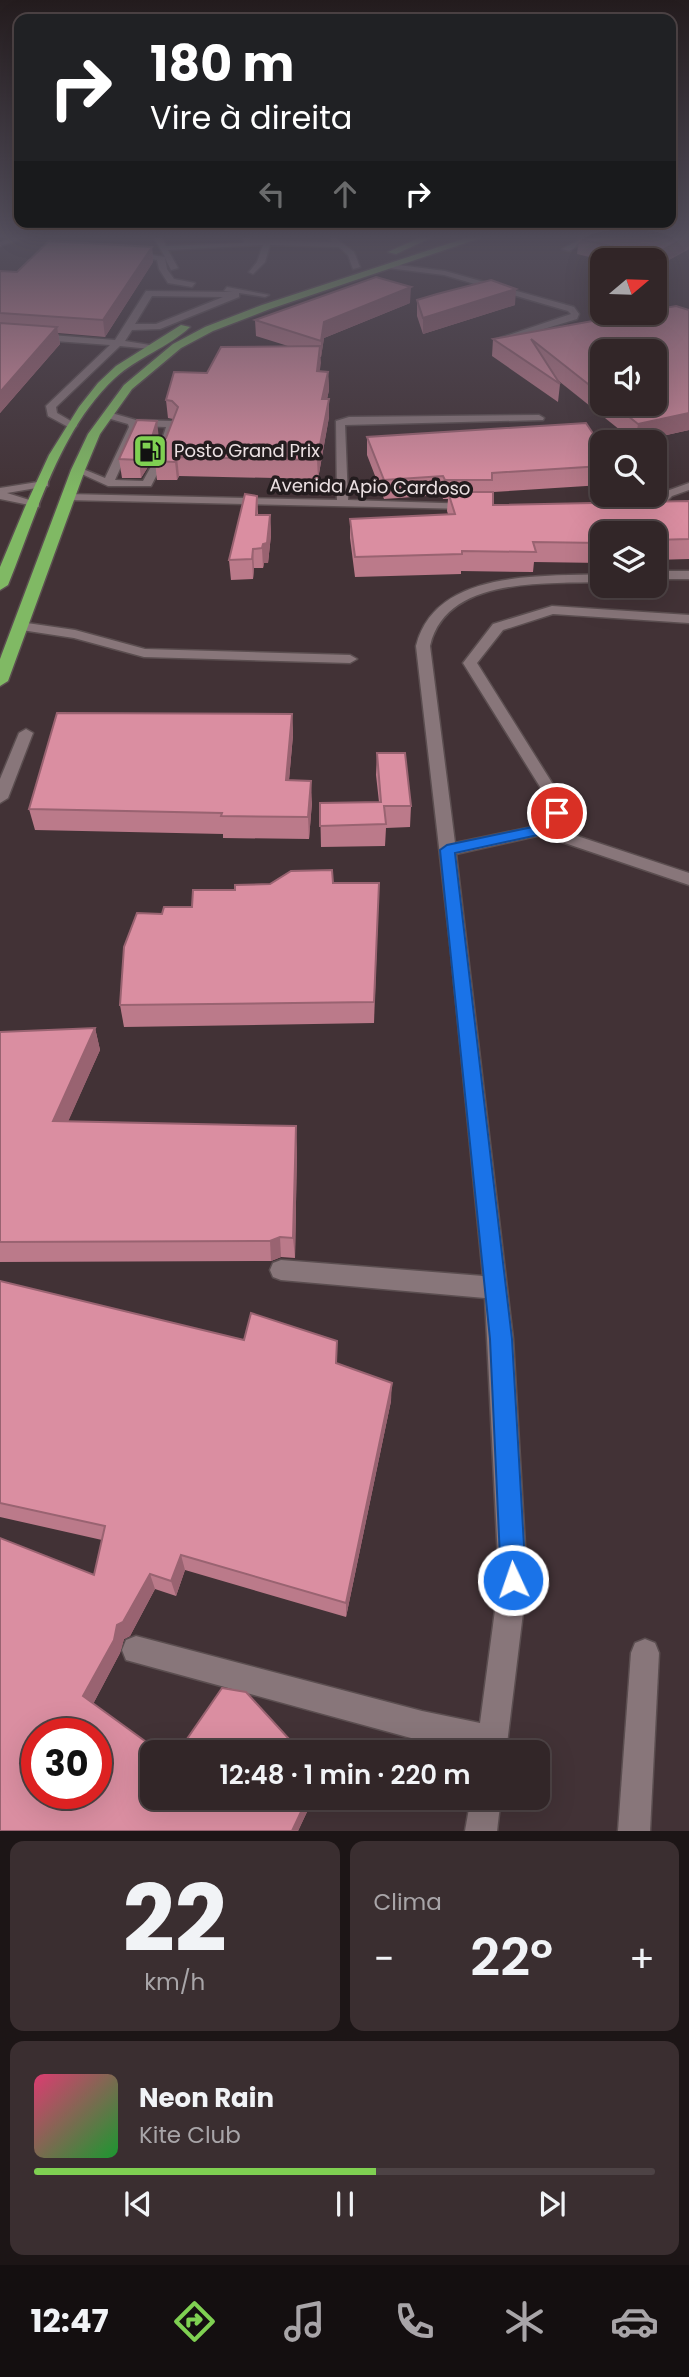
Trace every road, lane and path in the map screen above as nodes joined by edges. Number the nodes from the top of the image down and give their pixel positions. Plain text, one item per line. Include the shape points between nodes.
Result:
1 (133, 321) edge
2 (171, 321) edge
3 (197, 321) edge
4 (231, 321) edge
5 (560, 321) edge
6 (129, 327) junction
7 (0, 334) edge
8 (497, 342) edge
9 (118, 343) junction
10 (151, 346) junction
11 (108, 415) junction
12 (539, 418) dead end
13 (132, 422) junction
14 (72, 426) junction
15 (78, 471) junction
16 (44, 484) junction
17 (108, 484) junction
18 (689, 486) edge
19 (0, 493) edge
20 (66, 497) junction
21 (35, 505) junction
22 (343, 505) junction
23 (674, 505) edge
24 (476, 506) edge
25 (667, 575) edge
26 (689, 575) edge
27 (590, 579) edge
28 (0, 585) edge
29 (689, 619) edge
30 (20, 626) junction
31 (350, 659) dead end
32 (0, 681) edge
33 (26, 733) dead end
34 (0, 798) edge
35 (542, 830) junction
36 (447, 850) junction
37 (689, 879) edge
38 (281, 1270) dead end
39 (496, 1288) junction
40 (136, 1650) dead end
41 (645, 1653) dead end
42 (471, 1740) edge
43 (493, 1740) edge
44 (484, 1810) edge
45 (481, 1831) edge
46 (634, 1831) edge

1 - 6 street
2 - 6 street via 157,327
3 - 10 highway
4 - 11 highway via 177,346 128,387
5 - 8 street
6 - 9 street
7 - 9 street
9 - 10 street
9 - 14 street via 51,406 52,414
10 - 14 highway via 103,383
11 - 13 street
11 - 15 highway
12 - 22 street via 340,423
13 - 17 street via 134,427
13 - 17 street via 172,424 147,484
14 - 16 highway
15 - 17 street
15 - 20 highway
16 - 19 street
16 - 21 highway
18 - 23 street via 651,505
19 - 21 street
20 - 22 street, Avenida Apio Cardoso
20 - 30 highway
21 - 28 highway
22 - 24 street, Avenida Apio Cardoso
25 - 26 street
27 - 36 street via 493,587 467,595 431,622 423,646
29 - 35 street via 552,610 498,627 470,663 556,802 557,813
30 - 31 street via 75,634 144,653
30 - 32 highway
33 - 34 street
35 - 36 street
35 - 37 street
36 - 39 street
38 - 39 street
39 - 43 street via 513,1580
40 - 42 street
41 - 46 street
44 - 45 street

